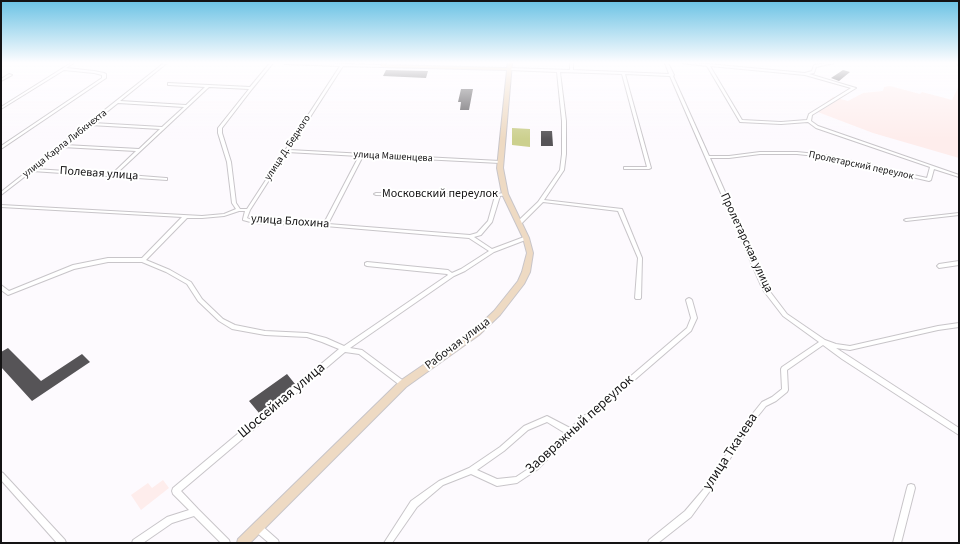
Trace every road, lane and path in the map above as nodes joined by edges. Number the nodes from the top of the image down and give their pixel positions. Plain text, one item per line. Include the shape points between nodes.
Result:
1 (32, 88) edge
2 (89, 88) edge
3 (134, 88) edge
4 (205, 88) edge
5 (251, 88) edge
6 (327, 88) edge
7 (507, 88) edge
8 (560, 88) edge
9 (627, 88) edge
10 (678, 88) edge
11 (722, 88) edge
12 (853, 88) edge
13 (117, 102) junction
14 (186, 106) junction
15 (1, 108) edge
16 (809, 121) junction
17 (90, 124) junction
18 (164, 128) junction
19 (62, 146) junction
20 (1, 148) edge
21 (140, 150) junction
22 (286, 151) junction
23 (362, 156) junction
24 (707, 157) junction
25 (500, 162) junction
26 (932, 167) junction
27 (625, 168) dead end
28 (32, 170) junction
29 (113, 175) junction
30 (959, 176) edge
31 (166, 179) dead end
32 (1, 194) edge
33 (376, 194) dead end
34 (505, 194) junction
35 (498, 195) junction
36 (541, 201) junction
37 (1, 206) edge
38 (238, 210) junction
39 (248, 210) junction
40 (959, 214) edge
41 (186, 216) junction
42 (906, 220) dead end
43 (519, 223) junction
44 (325, 225) junction
45 (470, 237) junction
46 (526, 238) junction
47 (492, 251) junction
48 (143, 260) junction
49 (367, 264) dead end
50 (959, 264) edge
51 (939, 266) dead end
52 (452, 275) junction
53 (1, 287) edge
54 (638, 298) dead end
55 (688, 300) dead end
56 (959, 325) edge
57 (823, 342) junction
58 (344, 349) junction
59 (403, 384) junction
60 (570, 432) junction
61 (959, 432) edge
62 (471, 470) junction
63 (1, 475) edge
64 (911, 488) dead end
65 (195, 512) junction
66 (257, 527) junction
67 (62, 543) edge
68 (136, 543) edge
69 (226, 543) edge
70 (242, 543) edge
71 (275, 543) edge
72 (388, 543) edge
73 (652, 543) edge
74 (897, 543) edge

1 - 15 street
2 - 20 street
3 - 13 street, улица Карла Либкнехта
4 - 14 street
5 - 38 street via 220,128 229,162 234,203
6 - 22 street, улица Д. Бедного
7 - 25 main road, Рабочая улица
8 - 36 street via 564,121 562,170
9 - 27 street via 648,168
10 - 24 street, Пролетарская улица
11 - 16 street via 741,121
12 - 16 street via 810,115
13 - 14 street
13 - 17 street, улица Карла Либкнехта
14 - 18 street
16 - 26 street via 833,133
17 - 18 street
17 - 19 street, улица Карла Либкнехта
18 - 21 street
19 - 21 street
19 - 28 street, улица Карла Либкнехта
21 - 29 street
22 - 23 street, улица Машенцева
22 - 39 street, улица Д. Бедного
23 - 25 street, улица Машенцева
23 - 44 street
24 - 26 street, Пролетарский переулок via 797,153 825,156 929,180
24 - 57 street, Пролетарская улица via 766,290 785,315
25 - 34 main road, Рабочая улица
26 - 30 street
28 - 29 street, Полевая улица
28 - 32 street, улица Карла Либкнехта
29 - 31 street, Полевая улица
33 - 35 street, Московский переулок
34 - 35 street, Московский переулок
34 - 43 main road, Рабочая улица
35 - 45 street via 490,221 479,234
36 - 43 street
36 - 54 street via 620,210 640,258
37 - 41 street, улица Блохина
38 - 39 street, улица Блохина
38 - 41 street, улица Блохина via 213,217
39 - 44 street, улица Блохина via 245,216 247,221
40 - 42 street
41 - 48 street
43 - 46 main road, Рабочая улица
44 - 45 street, улица Блохина
45 - 47 street, улица Блохина
46 - 47 street, Шоссейная улица
46 - 59 main road, Рабочая улица via 530,253 526,272 497,313 476,333
47 - 52 street, Шоссейная улица
48 - 53 street via 108,260 73,266 8,293
48 - 58 street via 188,283 200,300 220,320 261,332 307,335
49 - 52 street via 448,272
50 - 51 street
52 - 58 street, Шоссейная улица
55 - 60 street, Заовражный переулок via 694,318 689,328
56 - 57 street via 850,348
57 - 61 street, Пролетарская улица
57 - 73 street, улица Ткачева via 784,369 785,390 764,404 748,424 710,486 688,514
58 - 59 street via 360,352
58 - 65 street, Шоссейная улица via 176,490
59 - 66 main road, Рабочая улица
60 - 62 street via 546,418 526,428 502,449
60 - 62 street, Заовражный переулок via 536,467 517,480 496,483
62 - 72 street via 441,483 414,504
63 - 67 street
64 - 74 street
65 - 68 street via 170,520
65 - 69 street, Шоссейная улица
66 - 70 main road
66 - 71 street

